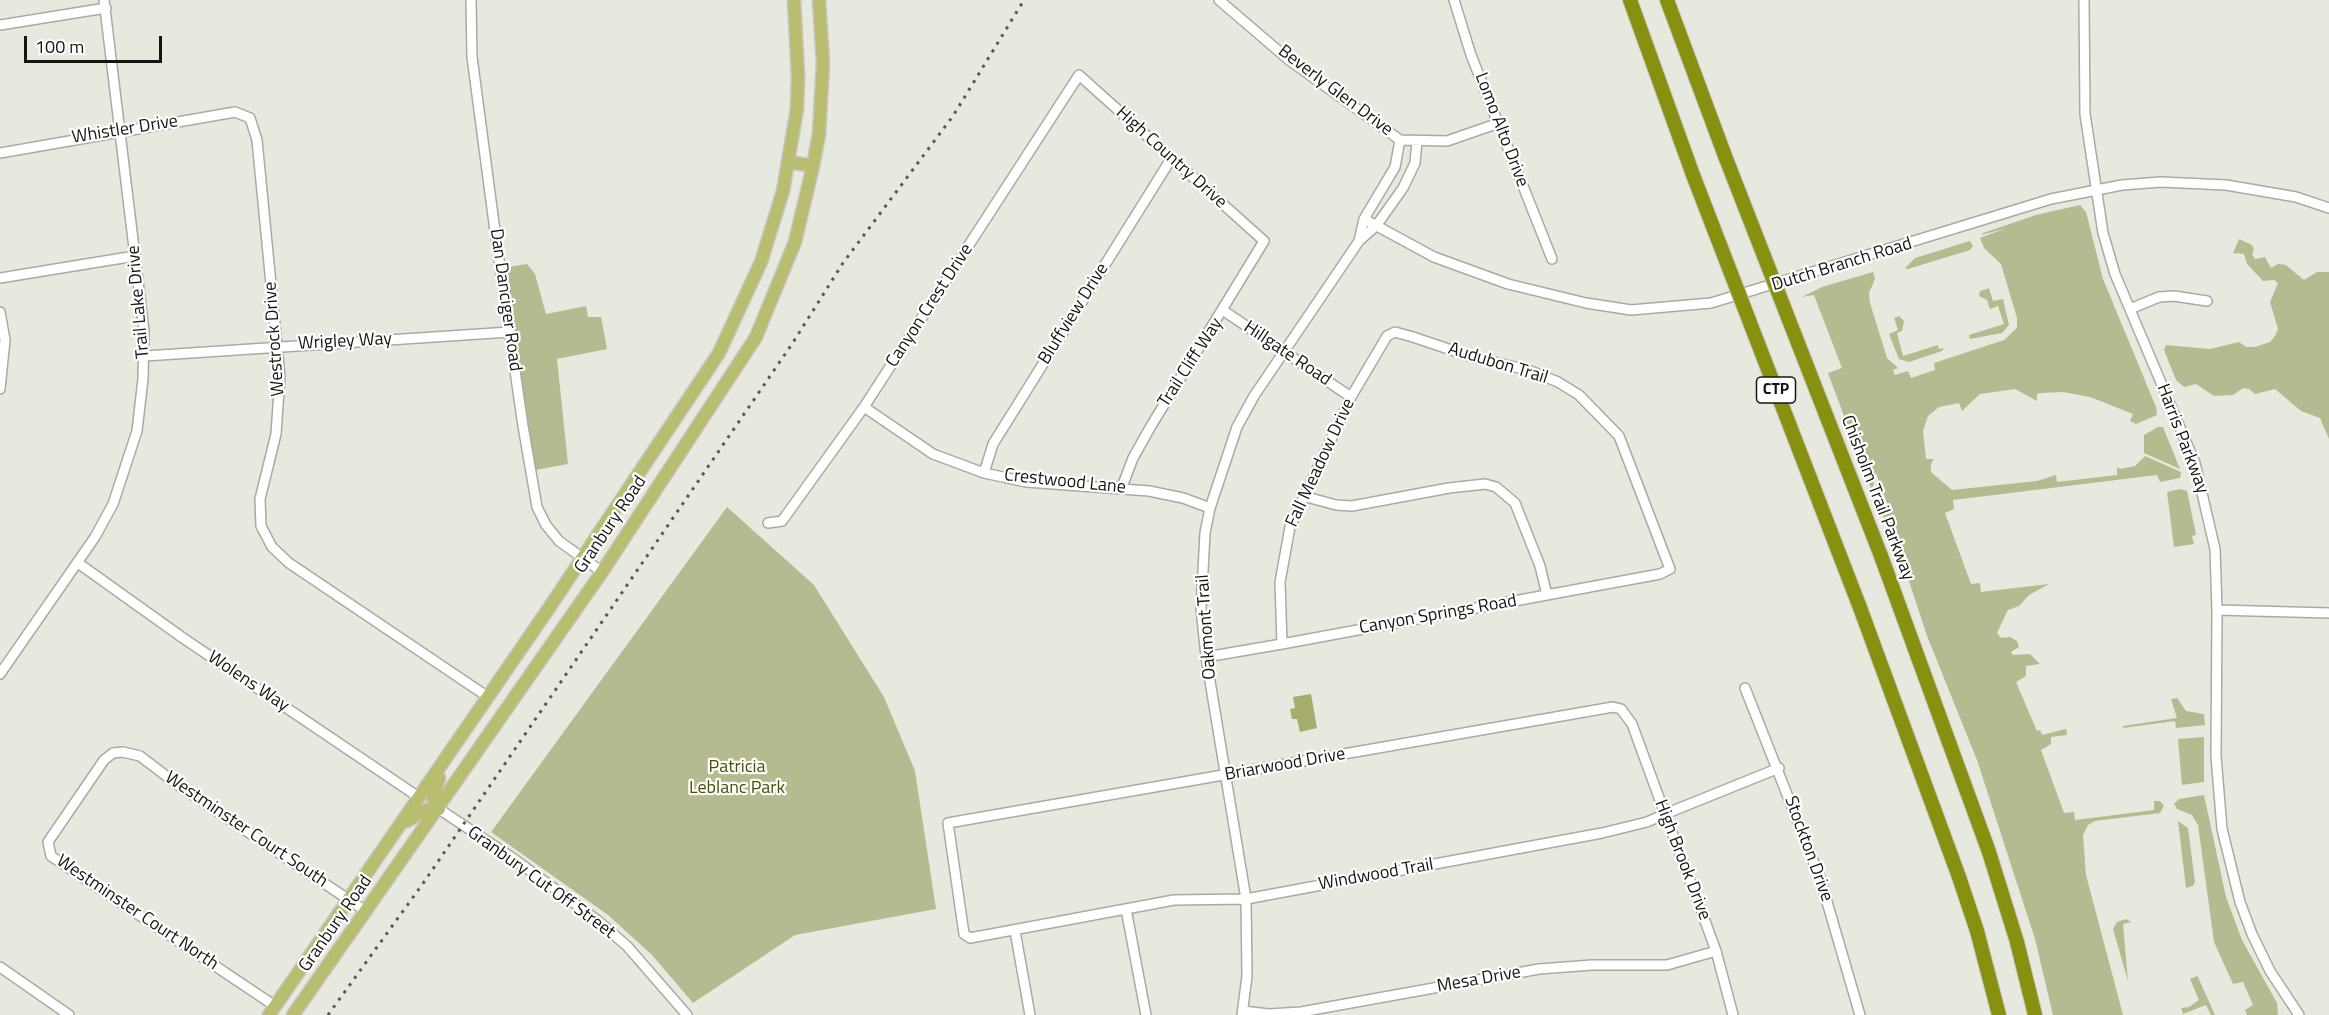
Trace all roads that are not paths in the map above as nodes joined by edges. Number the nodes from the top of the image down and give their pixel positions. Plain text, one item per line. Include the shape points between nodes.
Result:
1 (471, 0) edge
2 (794, 0) edge
3 (819, 0) edge
4 (1219, 0) edge
5 (1454, 0) edge
6 (1630, 0) edge
7 (2084, 0) edge
8 (105, 4) edge
9 (1669, 4) edge
10 (0, 25) edge
11 (1079, 75) joint
12 (250, 118) joint
13 (1499, 123) junction
14 (122, 131) junction
15 (1400, 140) junction
16 (1418, 141) junction
17 (0, 153) edge
18 (1171, 159) junction
19 (789, 162) junction
20 (813, 166) junction
21 (2095, 190) junction
22 (2329, 208) edge
23 (1364, 219) junction
24 (1376, 226) junction
25 (1264, 241) joint
26 (1359, 241) junction
27 (135, 256) junction
28 (1552, 259) dead end
29 (0, 278) edge
30 (2207, 301) dead end
31 (2130, 309) junction
32 (1224, 310) junction
33 (0, 312) edge
34 (510, 332) junction
35 (1395, 332) joint
36 (278, 346) junction
37 (1284, 353) junction
38 (145, 356) junction
39 (716, 359) junction
40 (736, 370) junction
41 (0, 389) edge
42 (1351, 397) junction
43 (864, 407) junction
44 (984, 473) junction
45 (1122, 487) junction
46 (1303, 496) junction
47 (1210, 508) junction
48 (768, 522) dead end
49 (582, 559) junction
50 (78, 563) junction
51 (1670, 569) joint
52 (602, 572) junction
53 (1547, 595) junction
54 (2217, 610) junction
55 (2329, 613) edge
56 (1282, 644) junction
57 (1206, 657) junction
58 (0, 674) edge
59 (1745, 688) dead end
60 (488, 697) junction
61 (1621, 709) joint
62 (123, 752) joint
63 (445, 760) junction
64 (1779, 768) junction
65 (1226, 776) junction
66 (420, 798) junction
67 (439, 809) junction
68 (1665, 814) junction
69 (399, 828) junction
70 (1246, 899) junction
71 (349, 900) junction
72 (1126, 909) junction
73 (368, 912) junction
74 (1014, 931) junction
75 (964, 934) joint
76 (1716, 951) junction
77 (0, 967) edge
78 (272, 1010) edge
79 (1243, 1013) edge
80 (69, 1015) edge
81 (294, 1015) edge
82 (687, 1015) edge
83 (1030, 1015) edge
84 (1146, 1015) edge
85 (1732, 1015) edge
86 (1860, 1015) edge
87 (1999, 1015) edge
88 (2036, 1015) edge
89 (2300, 1015) edge

1 - 34 street, Dan Danciger Road via 472,57
2 - 19 main road, Granbury Road via 798,75
3 - 20 main road, Granbury Road via 823,74
4 - 15 street, Beverly Glen Drive via 1289,60
5 - 13 street, Lomo Alto Drive
6 - 87 highway, CTP, bridge via 1959,877
7 - 21 street, Harris Parkway via 2085,114
8 - 10 street
8 - 14 street, Trail Lake Drive
9 - 88 highway, Chisholm Trail Parkway / CTP, bridge via 1881,556 1989,852
11 - 18 street, High Country Drive
11 - 43 street, Canyon Crest Drive
12 - 14 street, Whistler Drive via 235,112
12 - 36 street, Westrock Drive via 257,140
13 - 16 street, Beverly Glen Drive via 1448,141
13 - 28 street, Lomo Alto Drive
14 - 17 street, Whistler Drive
14 - 27 street, Trail Lake Drive
15 - 16 street, Beverly Glen Drive
15 - 23 street, Oakmont Trail via 1395,167
16 - 24 street, Oakmont Trail via 1410,176
18 - 25 street, High Country Drive
18 - 44 street, Bluffview Drive via 993,444
19 - 20 main road
19 - 39 main road, Granbury Road via 762,258
20 - 40 main road, Granbury Road via 783,276 756,338
21 - 22 street, Dutch Branch Road via 2161,182 2226,184
21 - 24 street, Dutch Branch Road via 2051,199 1712,303 1655,309 1631,310 1586,303 1508,284 1434,257
21 - 31 street, Harris Parkway via 2115,274
23 - 24 street, Dutch Branch Road
23 - 26 street, Oakmont Trail
24 - 26 street, Oakmont Trail
25 - 32 street, Trail Cliff Way
26 - 37 street, Oakmont Trail
27 - 29 street
27 - 38 street, Trail Lake Drive
30 - 31 street via 2159,297
31 - 54 street, Harris Parkway via 2201,484 2215,549
32 - 37 street, Hillgate Road
32 - 45 street, Trail Cliff Way via 1151,426
33 - 41 street via 5,340
34 - 36 street, Wrigley Way
34 - 49 street, Dan Danciger Road via 537,507 560,542
35 - 42 street, Fall Meadow Drive via 1387,336
35 - 51 street, Audubon Trail via 1528,370 1579,395 1619,436
36 - 38 street, Wrigley Way
36 - 60 street, Westrock Drive via 279,412 259,515 272,547 289,563
37 - 42 street, Hillgate Road
37 - 47 street, Oakmont Trail via 1238,427
38 - 50 street, Trail Lake Drive via 137,431 127,466 112,504
39 - 40 main road
39 - 49 main road, Granbury Road
40 - 52 main road, Granbury Road
42 - 46 street, Fall Meadow Drive
43 - 44 street, Crestwood Lane via 933,454
43 - 48 street, Canyon Crest Drive via 782,521
44 - 45 street, Crestwood Lane via 1026,482
45 - 47 street, Crestwood Lane via 1184,498
46 - 53 street via 1352,506 1449,488 1485,484 1496,487 1515,503
46 - 56 street, Fall Meadow Drive via 1281,564
47 - 57 street, Oakmont Trail via 1202,566
49 - 52 street, Dan Danciger Road
49 - 60 main road, Granbury Road
50 - 58 street, Trail Lake Drive
50 - 66 street, Wolens Way
51 - 53 street, Canyon Springs Road
52 - 67 main road, Granbury Road
53 - 56 street, Canyon Springs Road
54 - 55 street
54 - 89 street, Harris Parkway via 2216,756 2222,829 2252,934
56 - 57 street, Canyon Springs Road
57 - 65 street, Oakmont Trail
59 - 64 street, Stockton Drive
60 - 63 main road, Granbury Road
61 - 65 street, Briarwood Drive via 1599,708
61 - 68 street, High Brook Drive via 1632,724
62 - 71 street, Westminster Court South via 140,756
62 - 78 street, Westminster Court North via 104,760 48,842 51,856
63 - 66 main road, Granbury Road
63 - 67 main road via 433,799
64 - 68 street, Windwood Trail
64 - 86 street, Stockton Drive via 1820,878
65 - 70 street, Oakmont Trail
65 - 75 street, Briarwood Drive via 1187,779 948,823
66 - 69 main road, Granbury Road
67 - 69 main road via 418,813
67 - 73 main road, Granbury Road
67 - 82 street, Granbury Cut Off Street via 597,920 627,946
68 - 70 street, Windwood Trail via 1602,833
68 - 76 street, High Brook Drive
69 - 71 main road, Granbury Road
70 - 72 street, Windwood Trail via 1188,899
70 - 79 street, Oakmont Trail via 1248,949
71 - 73 street, Westminster Court South
71 - 78 main road, Granbury Road
72 - 74 street, Windwood Trail
72 - 84 street
73 - 81 main road, Granbury Road
74 - 75 street, Windwood Trail via 970,938
74 - 83 street
76 - 79 street, Mesa Drive via 1667,965 1539,969 1301,1012
76 - 85 street, High Brook Drive
77 - 80 street

